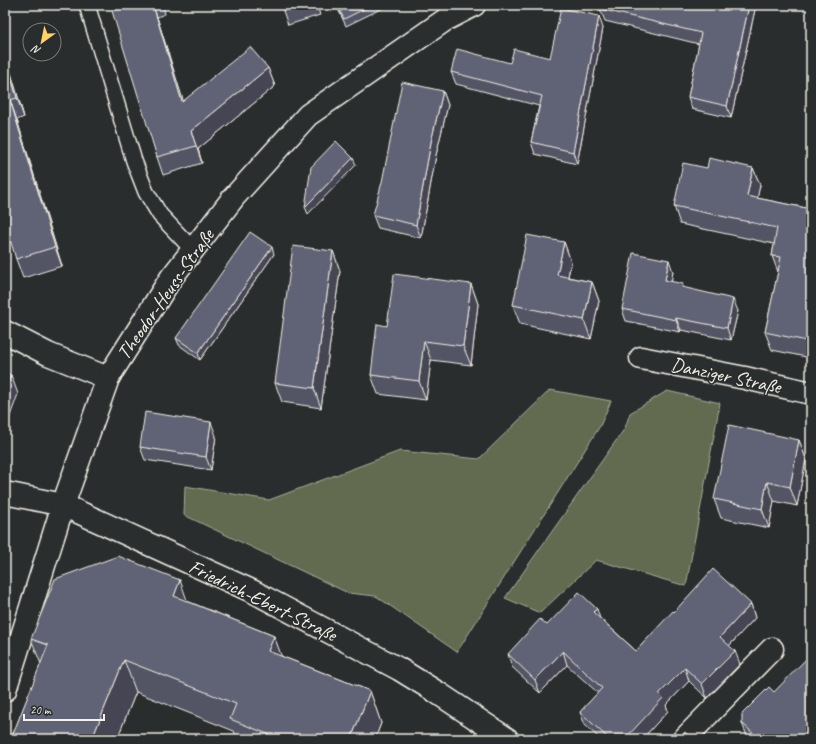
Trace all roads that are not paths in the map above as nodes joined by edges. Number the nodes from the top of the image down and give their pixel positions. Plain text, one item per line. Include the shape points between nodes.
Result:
1 (87, 5) edge
2 (474, 5) edge
3 (193, 250) junction
4 (5, 332) edge
5 (641, 358) dead end
6 (108, 378) junction
7 (811, 394) edge
8 (5, 493) edge
9 (63, 505) junction
10 (772, 649) dead end
11 (5, 690) edge
12 (507, 739) edge
13 (684, 739) edge

1 - 3 lane via 134,161 146,192 160,215
2 - 3 street, Theodor-Heuss-Straße via 445,20 308,115 234,197
3 - 6 street, Theodor-Heuss-Straße via 171,278
4 - 6 street via 48,354
5 - 7 street, Danziger Straße
6 - 9 street, Theodor-Heuss-Straße
8 - 9 street, Friedrich-Ebert-Straße
9 - 11 street, Theodor-Heuss-Straße
9 - 12 street, Friedrich-Ebert-Straße via 254,592 399,669
10 - 13 street

